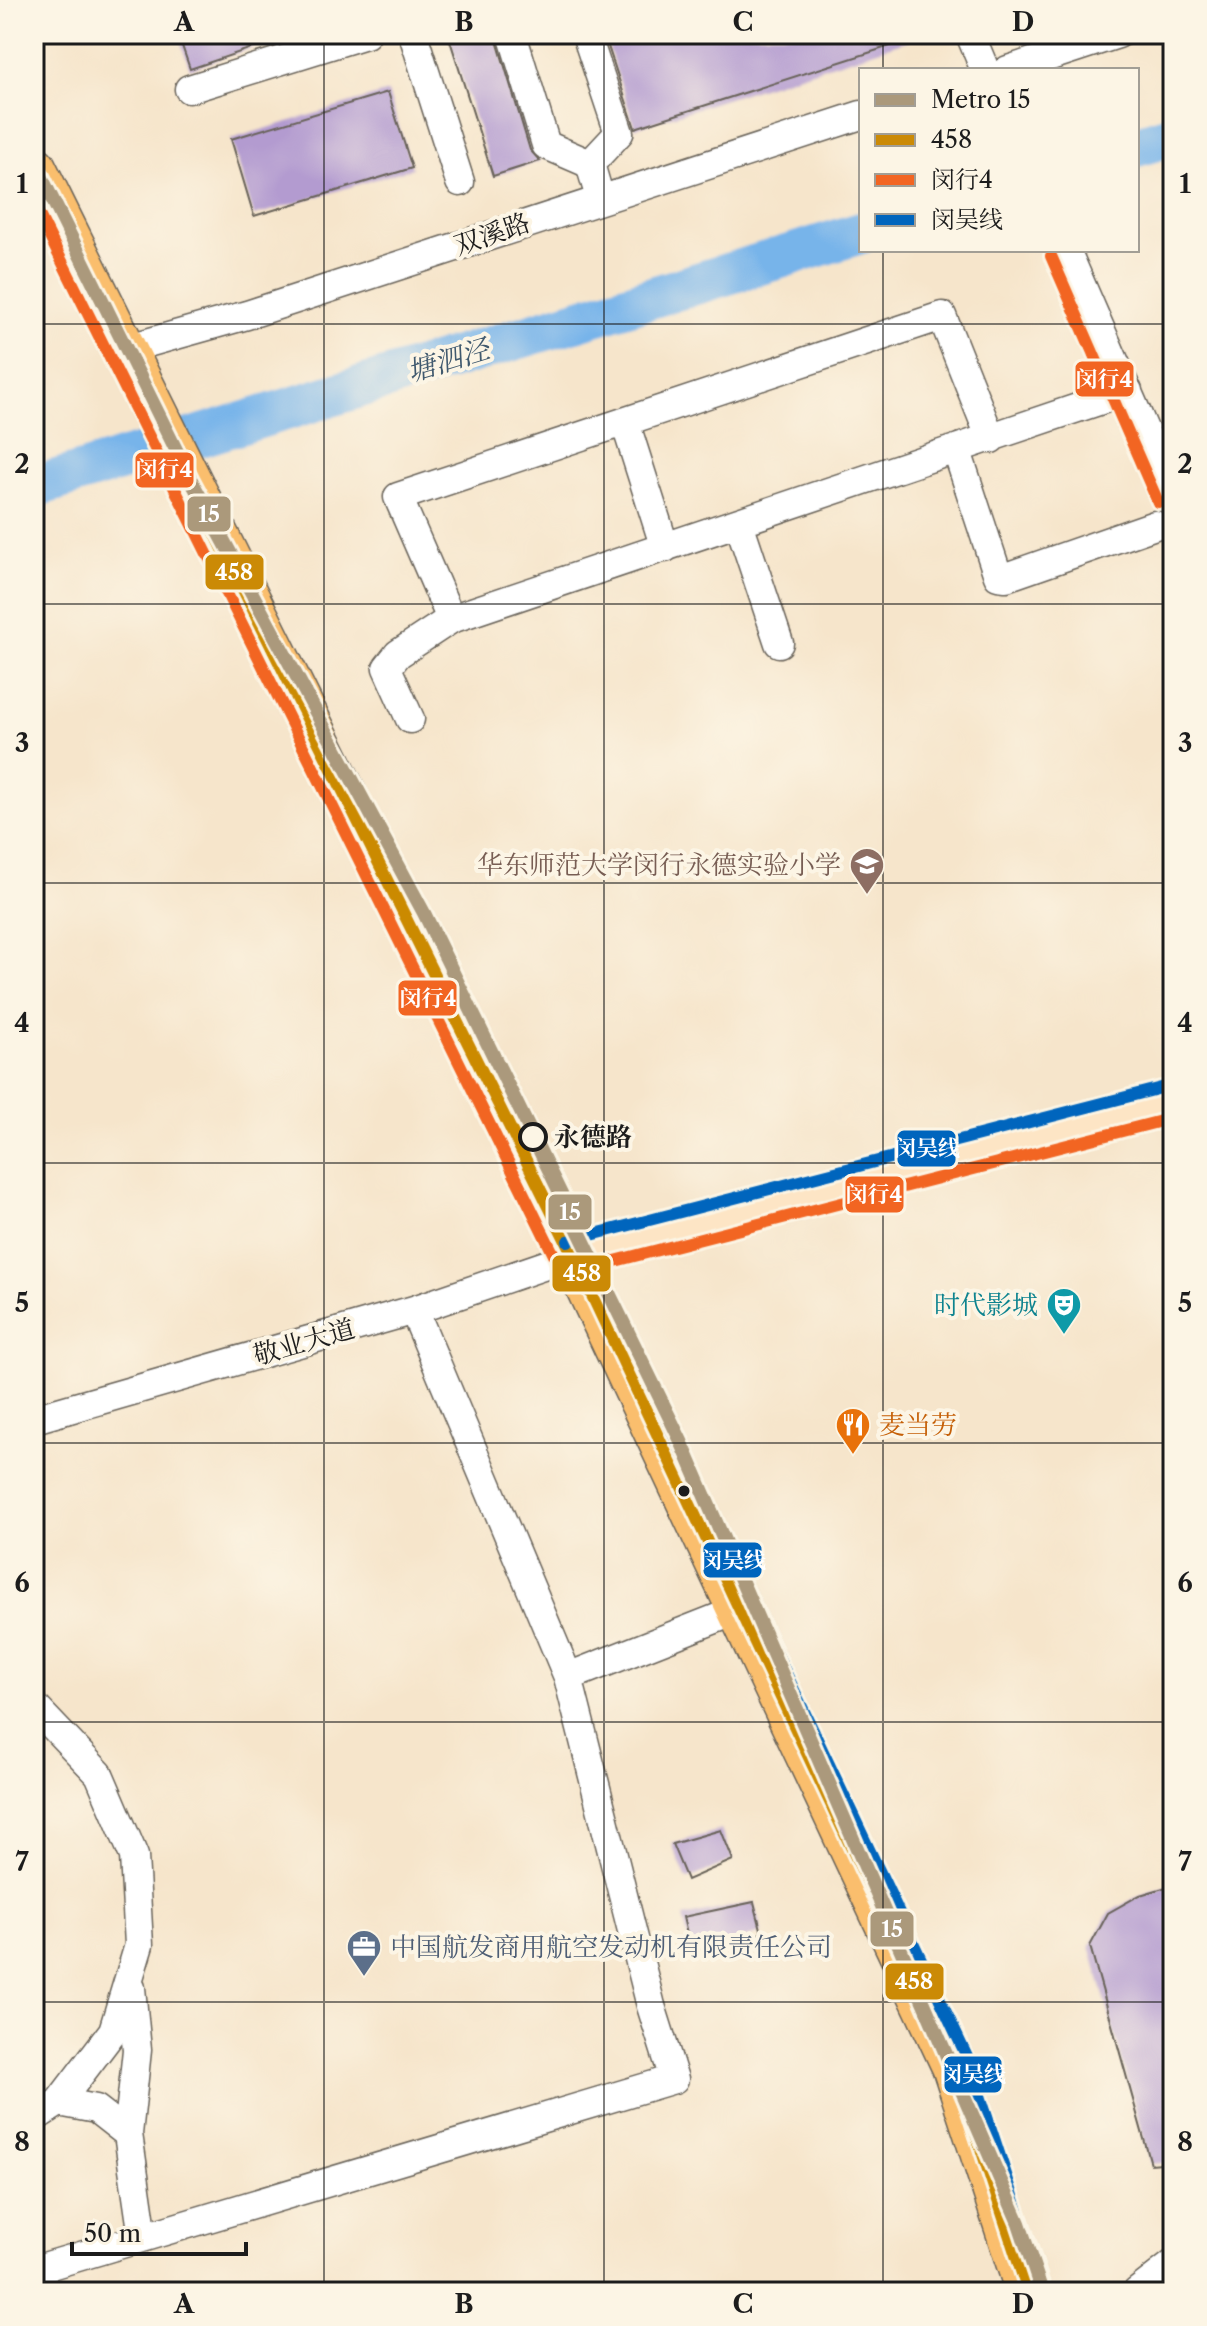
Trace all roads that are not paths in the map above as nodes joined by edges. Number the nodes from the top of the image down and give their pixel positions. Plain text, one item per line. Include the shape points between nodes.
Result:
1 (366, 34) edge
2 (413, 34) edge
3 (512, 34) edge
4 (586, 34) edge
5 (970, 34) edge
6 (1118, 34) edge
7 (984, 68) edge
8 (1014, 68) edge
9 (189, 89) dead end
10 (859, 116) edge
11 (590, 164) junction
12 (34, 168) edge
13 (460, 182) dead end
14 (600, 198) junction
15 (1067, 252) edge
16 (131, 368) junction
17 (1128, 391) junction
18 (625, 422) junction
19 (991, 439) junction
20 (957, 451) junction
21 (1173, 496) edge
22 (739, 523) junction
23 (1155, 525) dead end
24 (665, 548) junction
25 (451, 619) junction
26 (779, 643) dead end
27 (410, 719) dead end
28 (1173, 1101) edge
29 (572, 1256) junction
30 (414, 1310) junction
31 (34, 1419) edge
32 (738, 1610) junction
33 (568, 1677) junction
34 (35, 1705) edge
35 (130, 1975) junction
36 (59, 2102) junction
37 (34, 2118) edge
38 (128, 2134) junction
39 (143, 2237) junction
40 (1173, 2264) edge
41 (34, 2270) edge
42 (1028, 2292) edge
43 (1137, 2292) edge

1 - 9 street
2 - 13 street
3 - 11 street via 546,145
4 - 11 street via 619,133
5 - 7 street
6 - 8 street
10 - 14 street, 双溪路
11 - 14 street
12 - 16 main road
14 - 16 street, 双溪路 via 247,315
15 - 17 street
16 - 29 main road via 396,892
17 - 19 street
17 - 21 street
18 - 19 street via 942,316
18 - 24 street
18 - 25 street via 398,497
19 - 20 street
20 - 22 street
20 - 23 street via 998,576
22 - 24 street
22 - 26 street
24 - 25 street
25 - 27 street via 398,654 387,668
28 - 29 street
29 - 30 street, 敬业大道
29 - 32 main road
30 - 31 street, 敬业大道
30 - 33 street
32 - 33 street
32 - 42 main road via 954,2066
33 - 39 street via 674,2079
34 - 35 street via 99,1774 134,1856 139,1945
35 - 36 street via 113,2031
35 - 38 street via 137,2050
36 - 37 street
36 - 38 street via 96,2109
38 - 39 street
39 - 41 street
40 - 43 street

